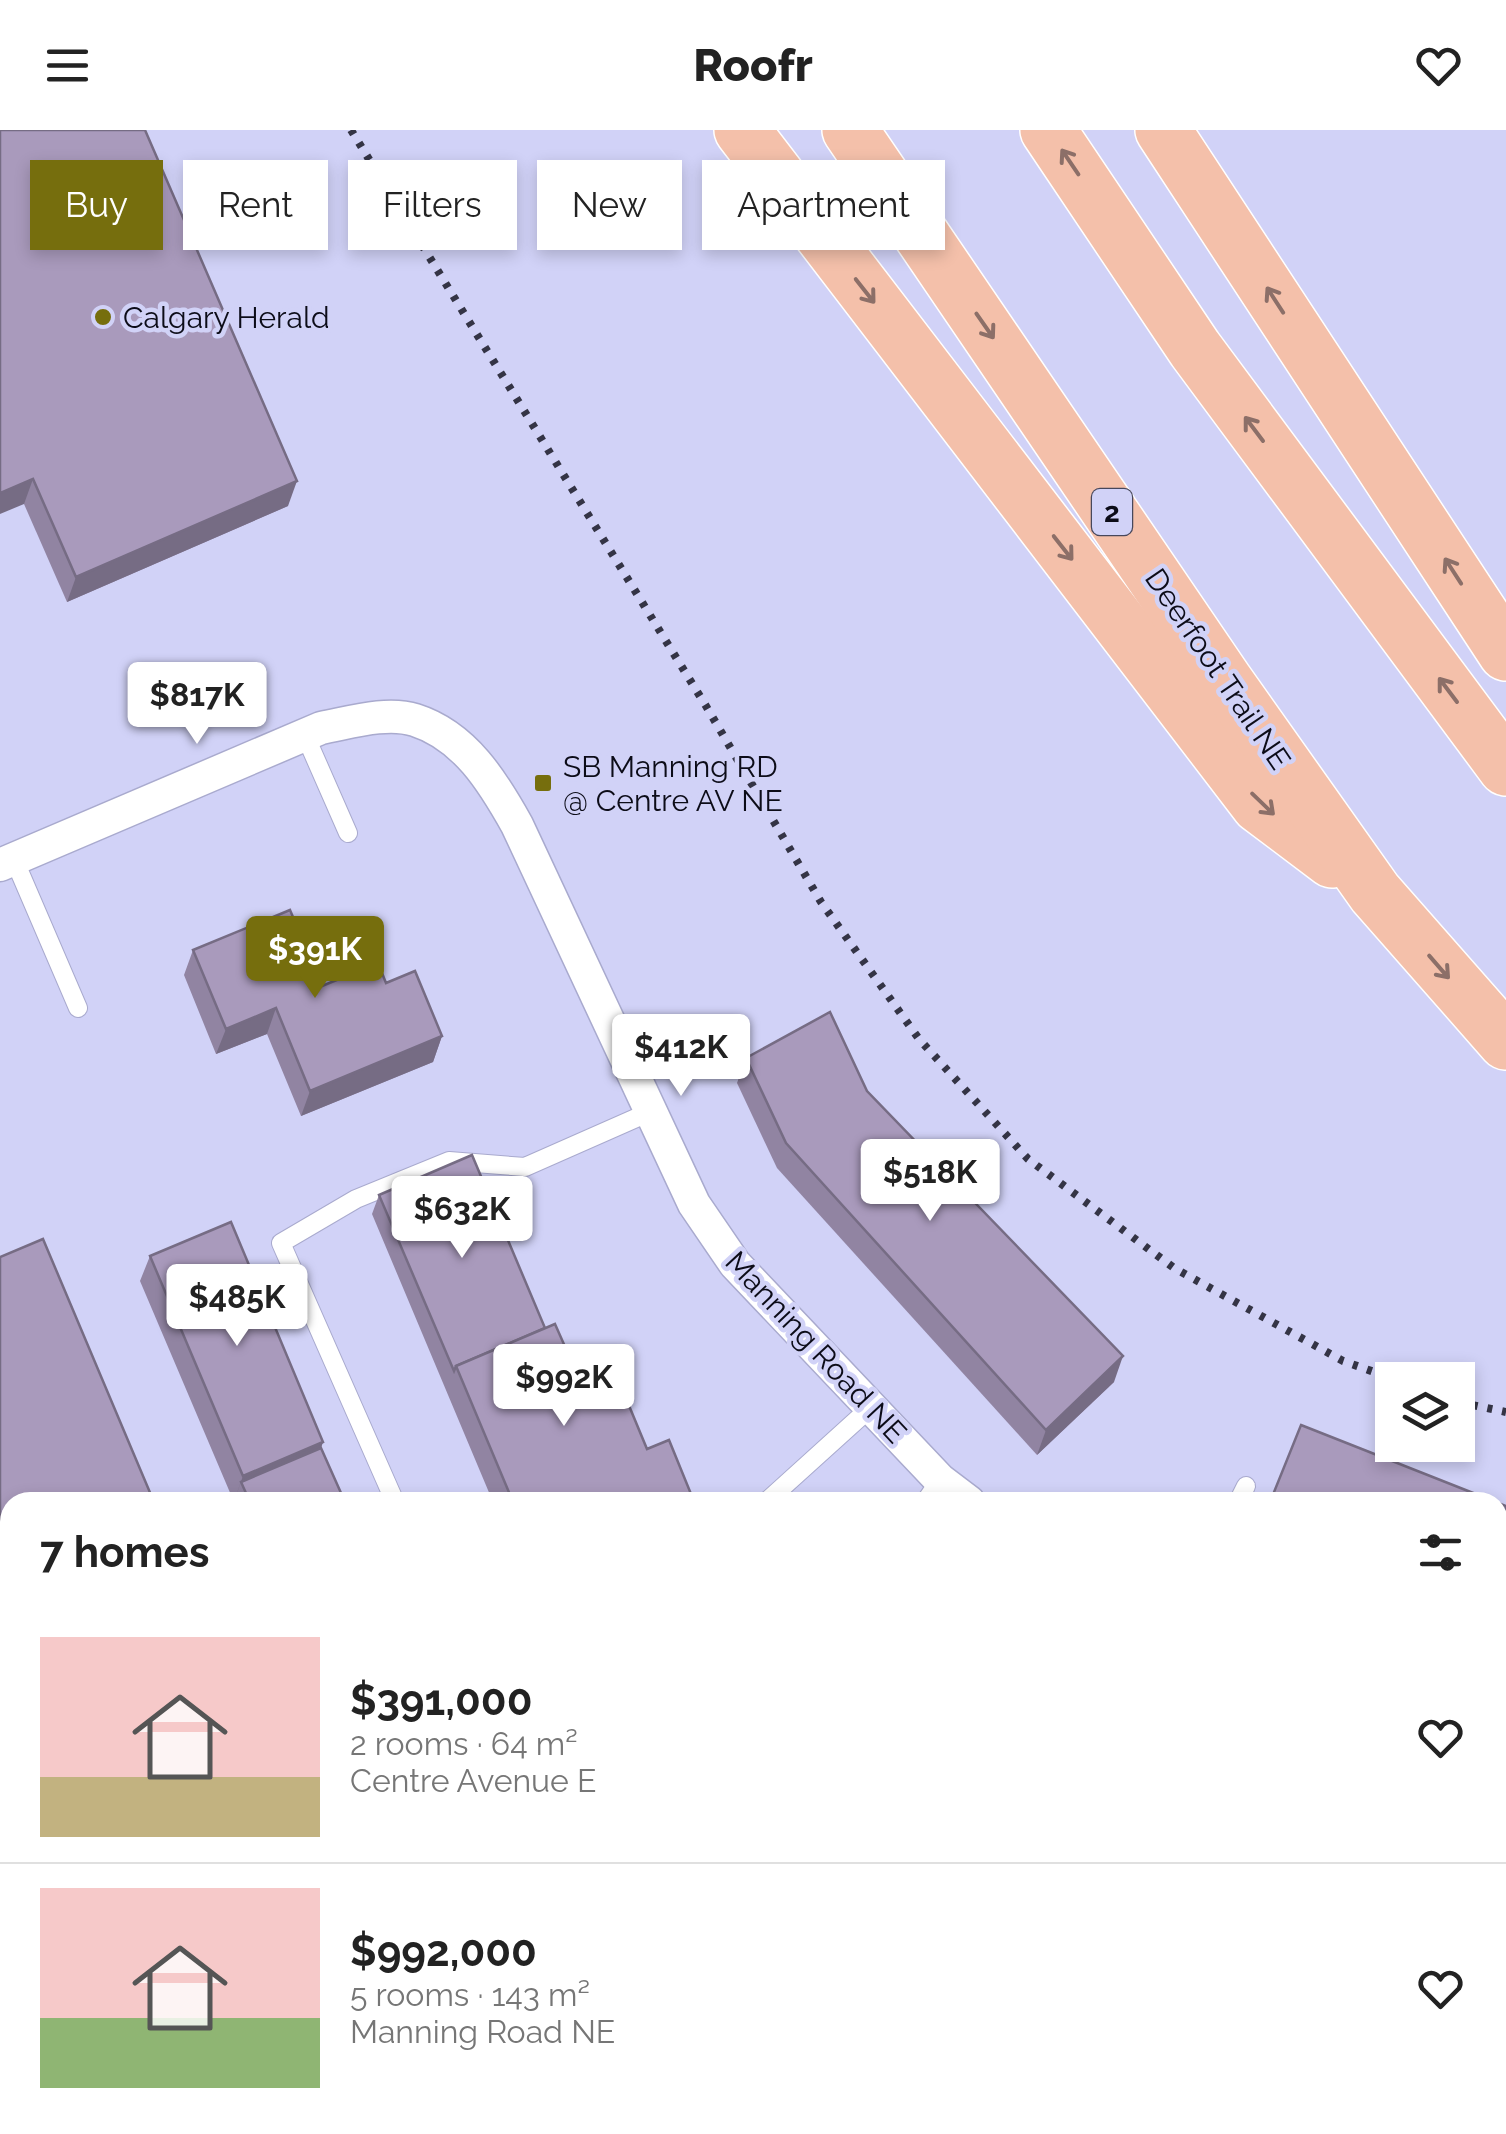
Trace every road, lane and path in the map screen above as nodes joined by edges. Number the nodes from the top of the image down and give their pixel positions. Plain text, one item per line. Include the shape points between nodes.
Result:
1 (742, 130) edge
2 (850, 130) edge
3 (1048, 130) edge
4 (1164, 130) edge
5 (1506, 653) edge
6 (305, 735) junction
7 (1506, 768) edge
8 (348, 834) dead end
9 (7, 862) edge
10 (1375, 893) junction
11 (78, 1008) dead end
12 (1506, 1042) edge
13 (652, 1111) junction
14 (870, 1408) junction
15 (932, 1491) edge
16 (391, 1492) edge
17 (777, 1492) edge

1 -> 10 highway via 1260,804
2 -> 10 highway, Deerfoot Trail NE / 2
7 -> 3 highway via 1195,349
5 -> 4 highway
6 - 8 lane
6 - 9 street
6 - 13 street, Manning Road NE via 370,718 413,719 462,746 517,825
9 - 11 lane
10 -> 12 highway, Deerfoot Trail NE / 2
13 - 14 street, Manning Road NE via 694,1204 736,1264
13 - 16 lane via 525,1167 449,1161 356,1199 281,1243
14 - 15 street, Manning Road NE
14 - 17 lane

